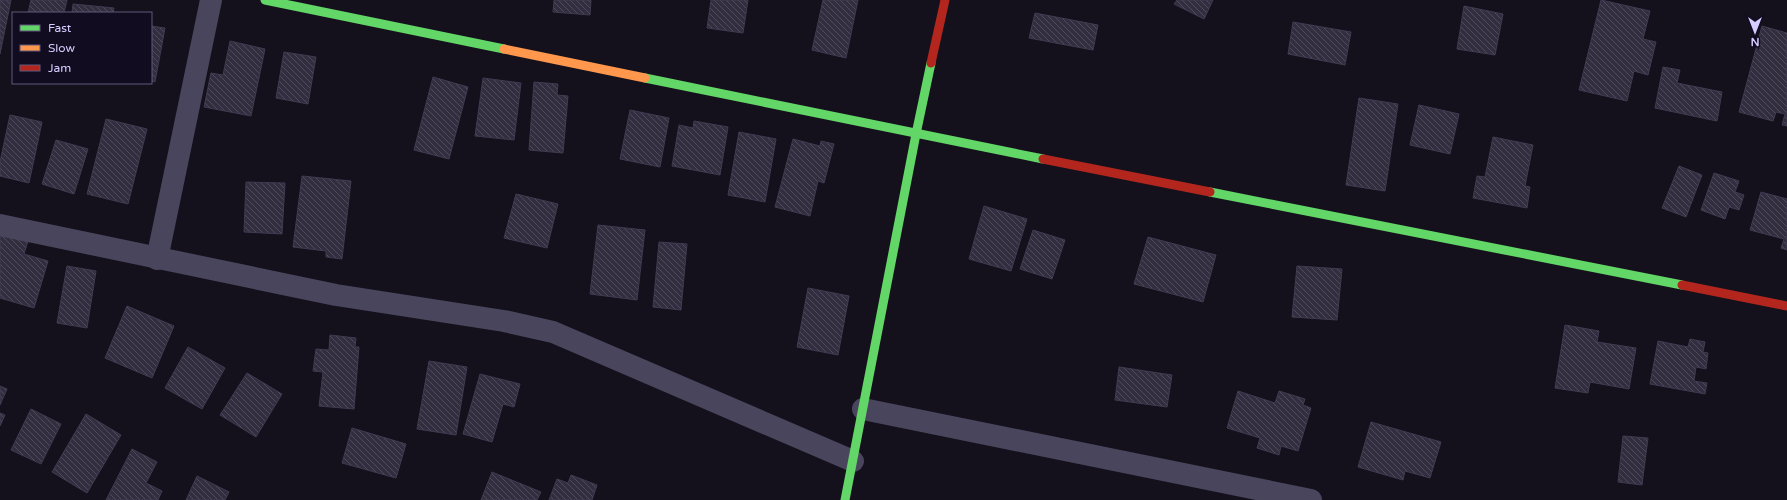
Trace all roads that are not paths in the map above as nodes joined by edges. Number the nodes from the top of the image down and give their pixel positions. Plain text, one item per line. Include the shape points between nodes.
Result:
1 (211, 0) edge
2 (265, 0) edge
3 (945, 0) edge
4 (916, 134) junction
5 (0, 225) edge
6 (157, 259) junction
7 (1787, 306) edge
8 (863, 408) junction
9 (853, 461) junction
10 (845, 500) edge
11 (1311, 500) edge

1 - 6 street
2 - 4 street
3 - 4 street
4 - 7 street
4 - 8 street
5 - 6 street
6 - 9 street via 336,295 504,321 553,332
8 - 9 street
8 - 11 street
9 - 10 street

